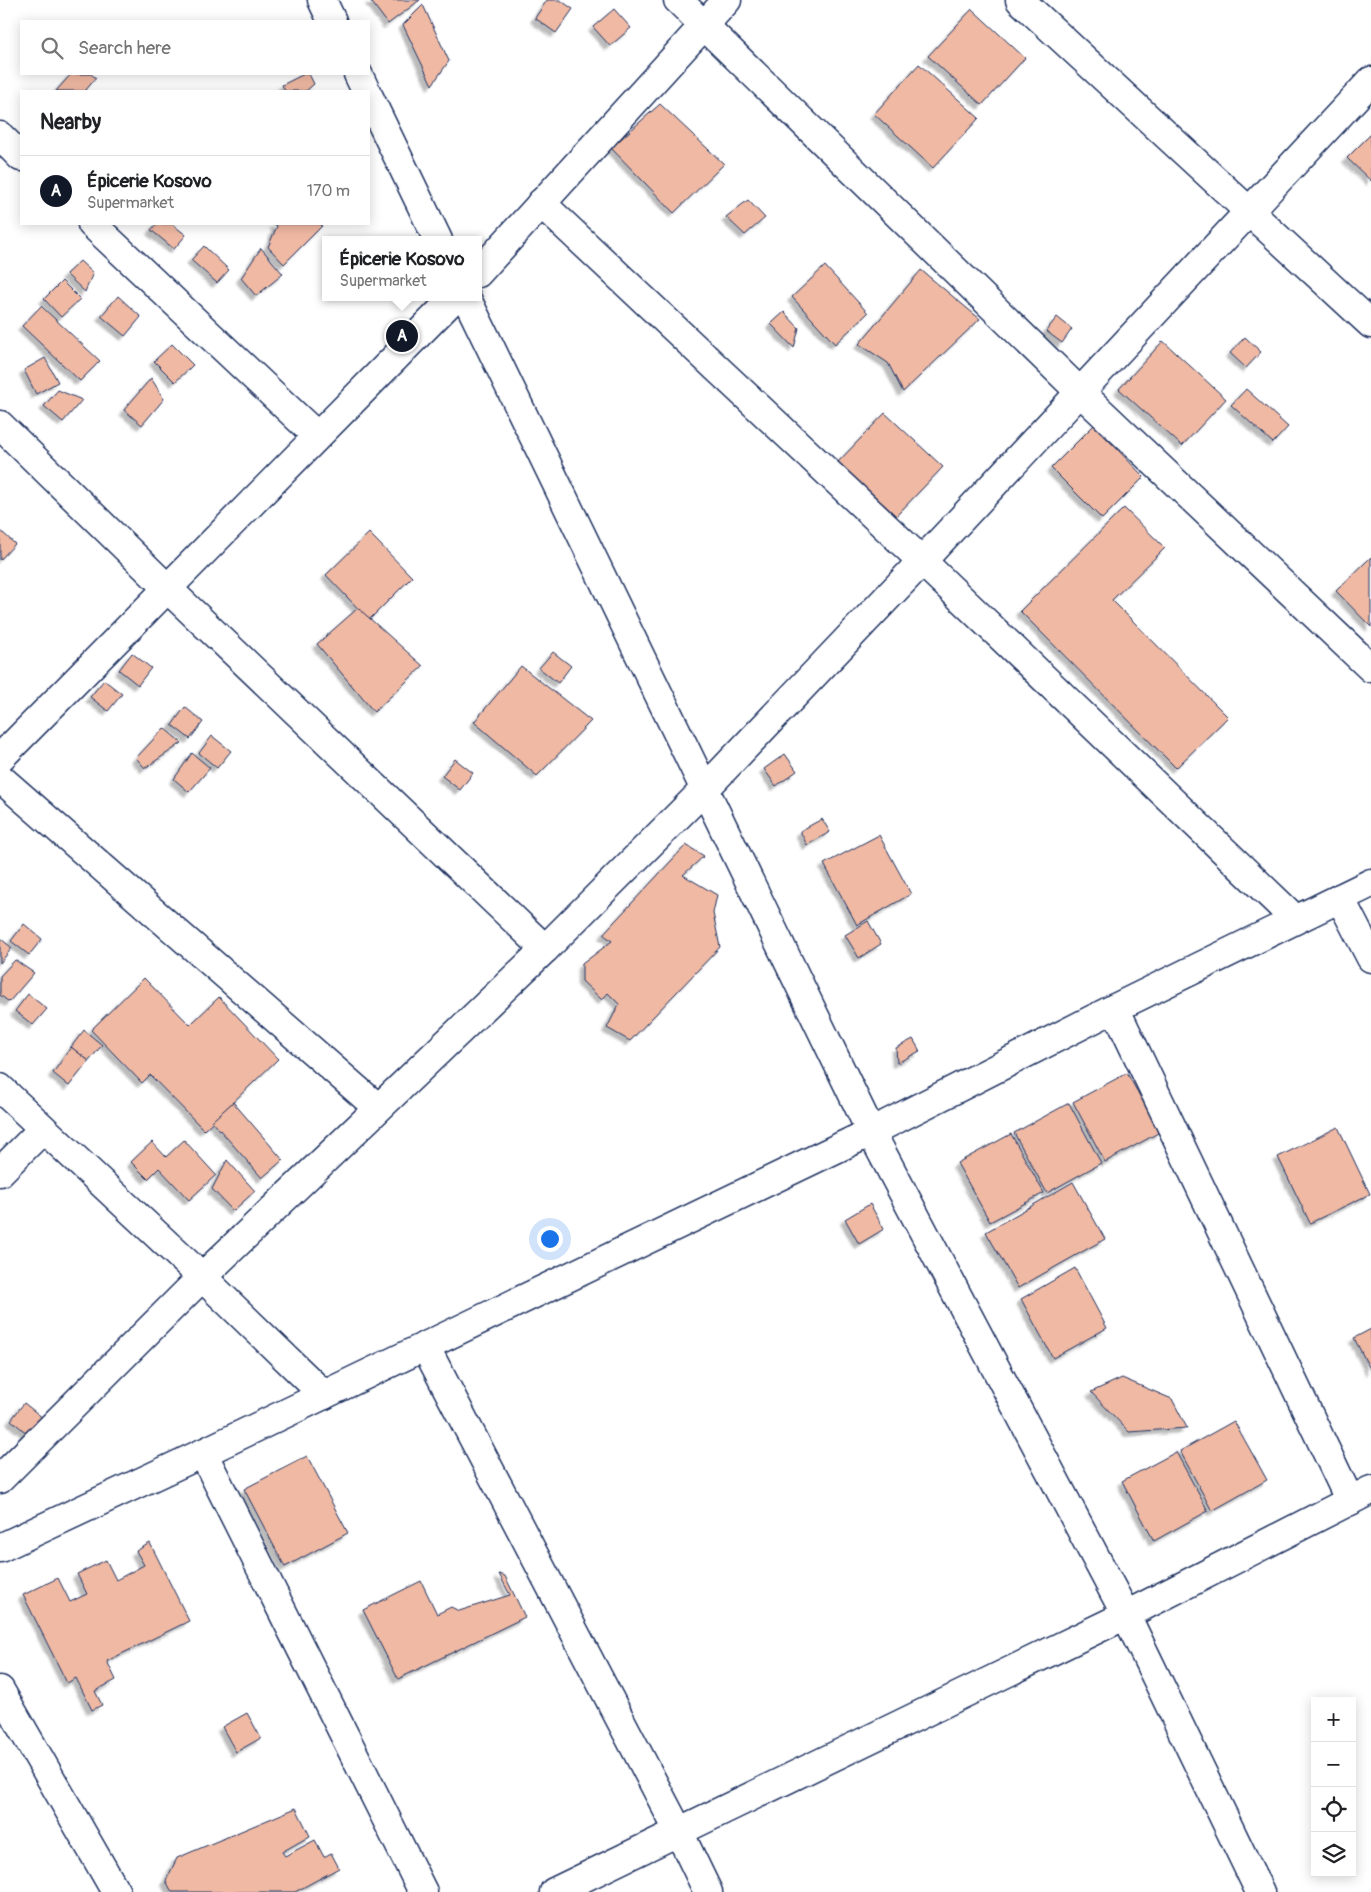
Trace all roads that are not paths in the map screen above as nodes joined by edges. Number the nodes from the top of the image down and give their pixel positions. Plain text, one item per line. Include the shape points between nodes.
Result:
1 (322, 0) edge
2 (678, 0) edge
3 (727, 0) edge
4 (1020, 0) edge
5 (332, 20) edge
6 (704, 24) junction
7 (358, 75) edge
8 (1371, 81) edge
9 (366, 90) edge
10 (370, 98) edge
11 (0, 136) edge
12 (20, 155) edge
13 (541, 203) junction
14 (1249, 210) junction
15 (93, 225) edge
16 (436, 236) edge
17 (482, 269) edge
18 (451, 301) edge
19 (468, 301) edge
20 (1371, 324) edge
21 (1080, 392) junction
22 (0, 425) edge
23 (317, 436) junction
24 (922, 561) junction
25 (167, 588) junction
26 (1371, 668) edge
27 (0, 758) edge
28 (0, 778) edge
29 (705, 789) junction
30 (1371, 883) edge
31 (1340, 898) junction
32 (1295, 919) junction
33 (544, 948) junction
34 (1371, 958) edge
35 (1115, 1008) junction
36 (0, 1088) edge
37 (378, 1108) junction
38 (43, 1129) junction
39 (871, 1132) junction
40 (0, 1172) edge
41 (202, 1277) junction
42 (425, 1346) junction
43 (324, 1395) junction
44 (203, 1453) junction
45 (0, 1479) edge
46 (1360, 1495) edge
47 (0, 1548) edge
48 (1126, 1615) junction
49 (0, 1690) edge
50 (679, 1832) junction
51 (116, 1892) edge
52 (423, 1892) edge
53 (554, 1892) edge
54 (708, 1892) edge
55 (1260, 1892) edge

1 - 5 street
2 - 6 street
3 - 6 street
4 - 14 street
6 - 13 street
6 - 21 street
7 - 9 street
8 - 14 street
10 - 16 street
11 - 12 street
13 - 17 street
13 - 24 street
14 - 20 street
14 - 21 street
15 - 23 street
18 - 23 street
19 - 29 street
21 - 24 street
21 - 26 street
22 - 25 street
23 - 25 street
24 - 29 street
24 - 32 street
25 - 27 street
25 - 33 street
28 - 37 street
29 - 33 street
29 - 39 street
30 - 31 street
31 - 32 street
31 - 34 street
32 - 35 street
33 - 37 street
35 - 39 street
35 - 46 street
36 - 38 street
37 - 41 street
38 - 40 street
38 - 41 street
39 - 42 street
39 - 48 street
41 - 43 street
41 - 45 street
42 - 43 street
42 - 50 street
43 - 44 street
44 - 47 street
44 - 52 street
46 - 48 street
48 - 50 street
48 - 55 street
49 - 51 street
50 - 53 street
50 - 54 street

